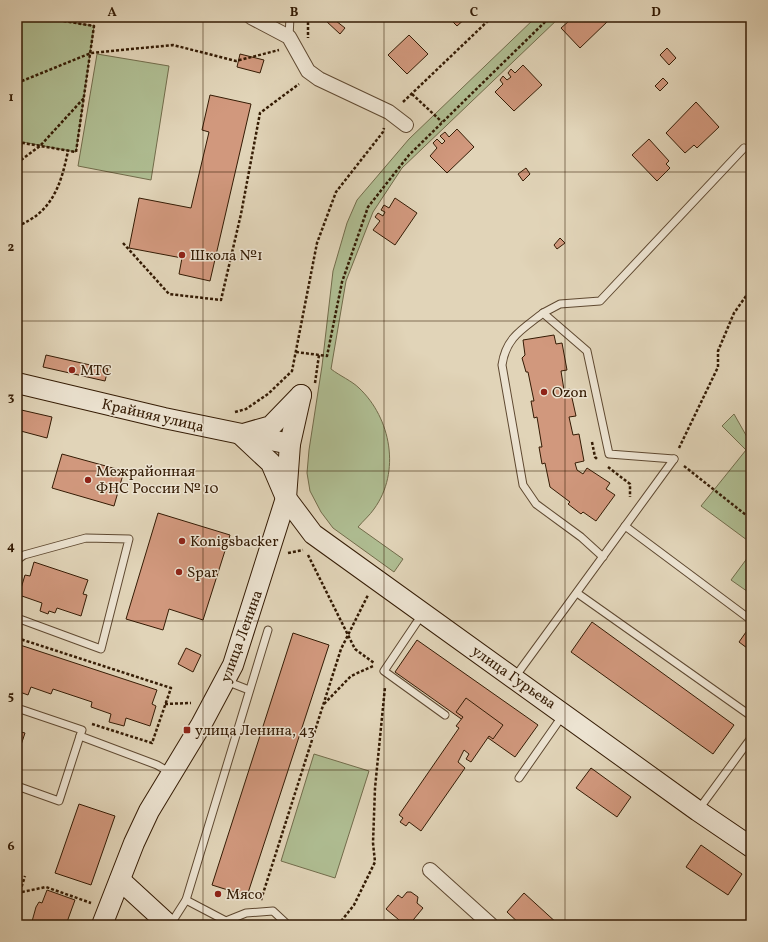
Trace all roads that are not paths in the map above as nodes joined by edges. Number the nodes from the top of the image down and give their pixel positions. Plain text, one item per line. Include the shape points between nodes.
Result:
1 (250, 17) edge
2 (290, 17) edge
3 (292, 41) junction
4 (406, 126) dead end
5 (744, 148) dead end
6 (543, 313) junction
7 (17, 384) edge
8 (241, 435) junction
9 (290, 444) junction
10 (286, 498) junction
11 (625, 526) junction
12 (602, 557) junction
13 (17, 560) edge
14 (576, 593) junction
15 (17, 618) edge
16 (751, 620) edge
17 (416, 622) dead end
18 (268, 630) dead end
19 (514, 678) junction
20 (226, 680) junction
21 (249, 690) junction
22 (17, 708) edge
23 (565, 714) junction
24 (445, 715) dead end
25 (751, 716) edge
26 (80, 736) junction
27 (751, 738) edge
28 (171, 773) junction
29 (518, 778) dead end
30 (17, 786) edge
31 (698, 811) junction
32 (751, 847) edge
33 (430, 870) dead end
34 (120, 880) junction
35 (186, 900) junction
36 (102, 925) edge
37 (169, 925) edge
38 (288, 925) edge
39 (491, 925) edge

1 - 3 street
2 - 3 lane
3 - 4 street via 308,71 319,79 389,112
5 - 6 lane via 600,301 560,304
6 - 11 lane via 587,351 609,454 674,459
6 - 12 lane via 512,339 504,351 502,364 523,485 536,504 581,537
7 - 8 main road, Крайняя улица
8 - 9 main road, Крайняя улица
8 - 9 main road, улица Ленина via 271,426 301,395
8 - 10 main road, улица Гурьева via 271,463
9 - 10 main road, улица Ленина
10 - 19 main road, улица Гурьева via 313,534
10 - 20 main road, улица Ленина via 234,665
11 - 12 lane
11 - 16 lane
12 - 14 lane
13 - 15 lane via 24,555 86,538 129,539 100,649
14 - 19 lane
14 - 25 lane
17 - 24 lane via 384,671
18 - 21 lane
19 - 23 main road, улица Гурьева
20 - 21 lane
20 - 28 main road, улица Ленина
21 - 35 lane
22 - 26 lane via 82,730
23 - 29 lane
23 - 31 main road, улица Гурьева
26 - 28 lane via 157,765
26 - 30 lane via 58,800
27 - 31 lane
28 - 34 main road, улица Ленина via 149,811
31 - 32 main road, улица Гурьева
33 - 39 street
34 - 36 main road, улица Ленина
34 - 37 main road
35 - 37 lane
35 - 38 lane via 226,921 246,913 273,911

